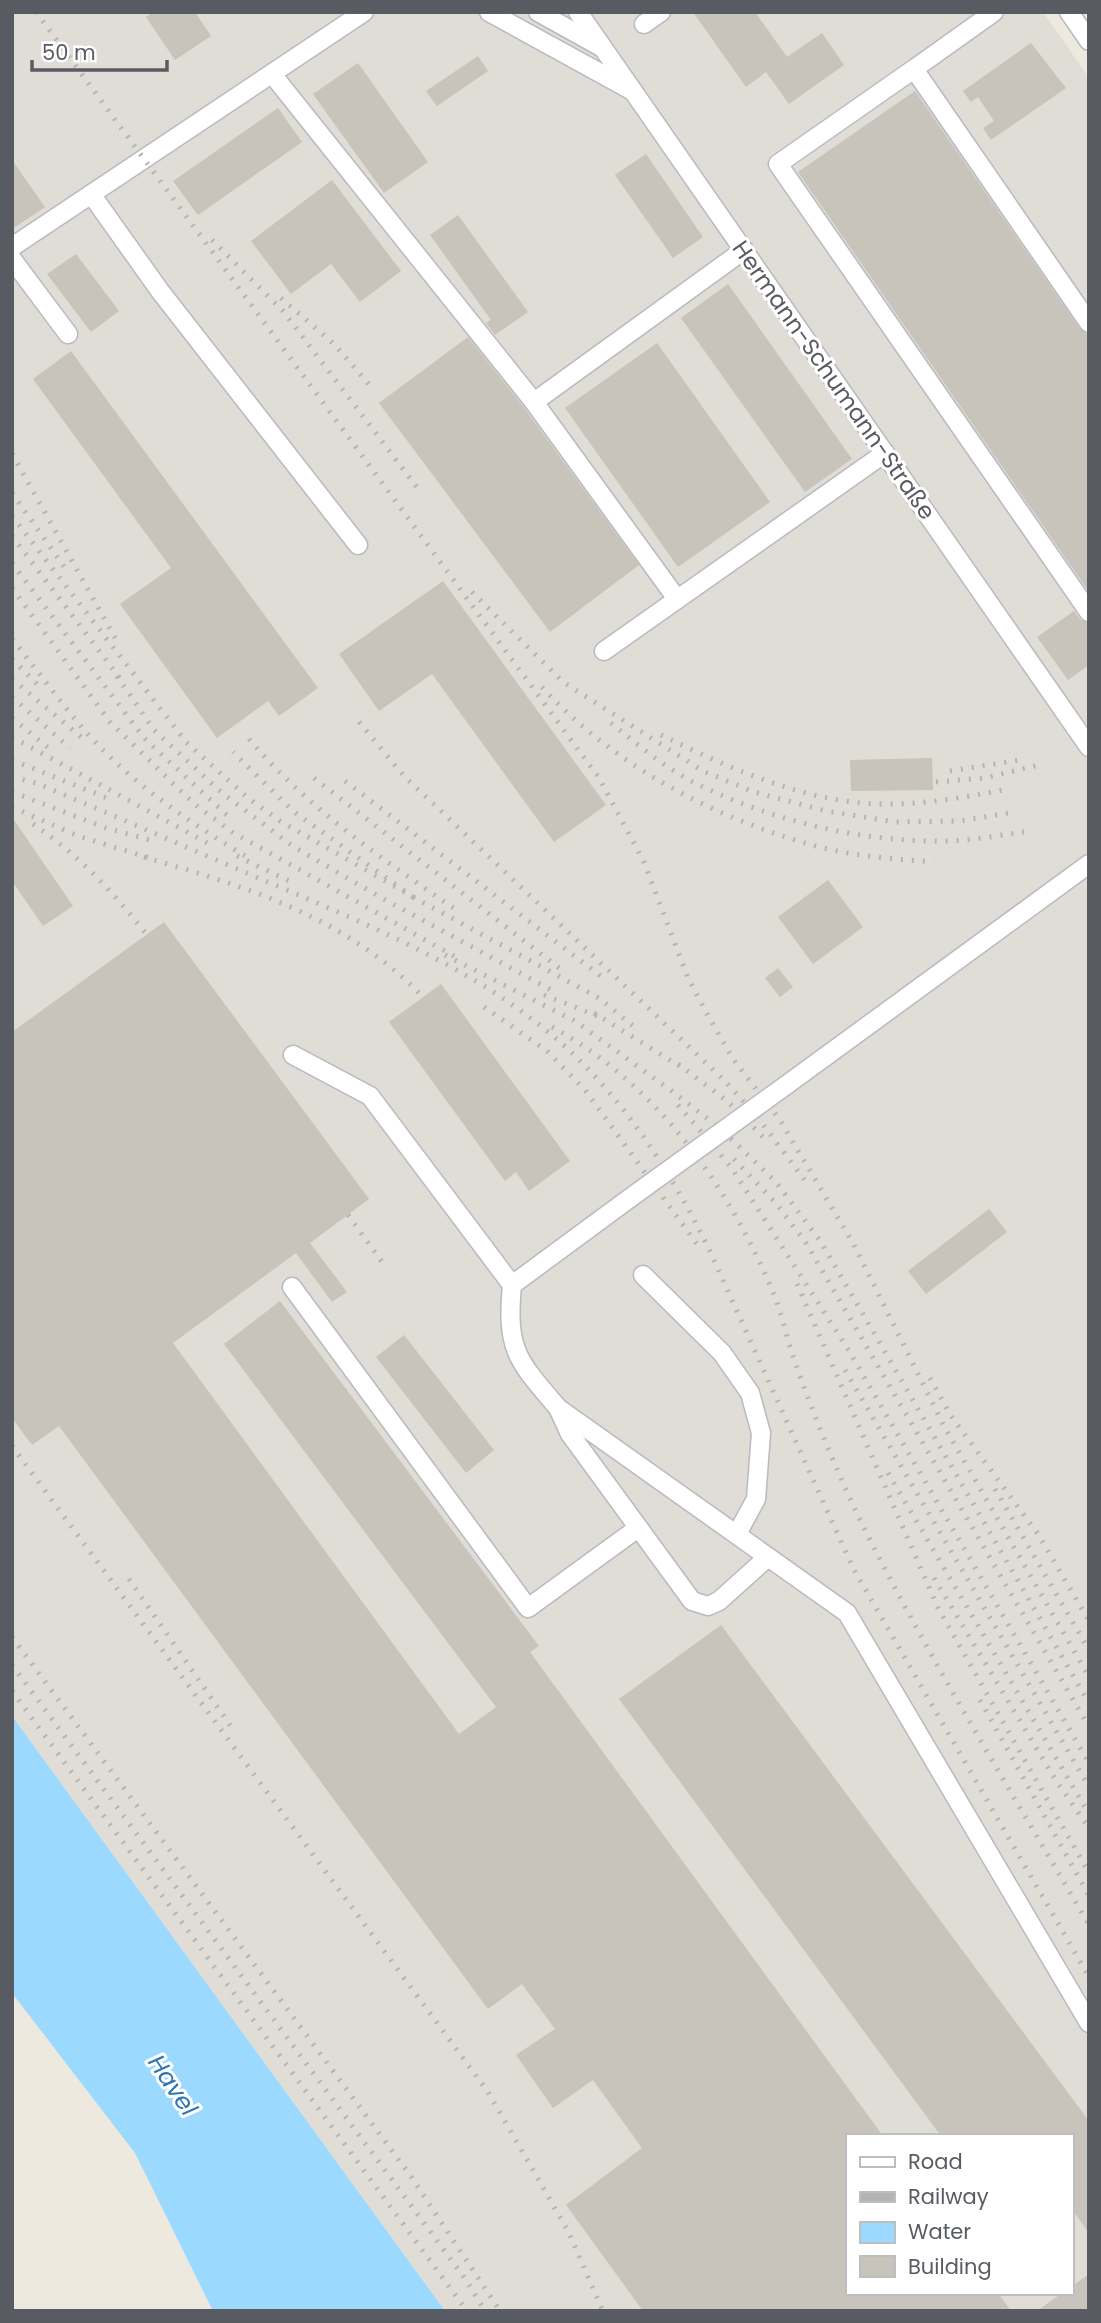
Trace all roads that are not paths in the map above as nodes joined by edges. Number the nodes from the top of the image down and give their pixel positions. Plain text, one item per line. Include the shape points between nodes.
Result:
1 (364, 12) edge
2 (489, 12) edge
3 (512, 12) edge
4 (538, 12) edge
5 (578, 12) edge
6 (661, 12) edge
7 (994, 12) edge
8 (1069, 12) edge
9 (644, 24) dead end
10 (1089, 41) edge
11 (604, 48) junction
12 (914, 69) junction
13 (620, 72) junction
14 (272, 74) junction
15 (634, 91) junction
16 (91, 194) junction
17 (12, 247) edge
18 (744, 250) junction
19 (12, 259) edge
20 (1089, 323) edge
21 (68, 334) dead end
22 (534, 402) junction
23 (885, 453) junction
24 (358, 545) dead end
25 (677, 599) junction
26 (1089, 612) edge
27 (604, 651) dead end
28 (1089, 747) edge
29 (1089, 864) edge
30 (293, 1055) dead end
31 (643, 1275) dead end
32 (512, 1285) junction
33 (292, 1287) dead end
34 (558, 1408) junction
35 (638, 1528) junction
36 (737, 1534) junction
37 (768, 1557) junction
38 (1089, 2023) edge

1 - 14 street
2 - 15 street
3 - 13 street
4 - 11 street
5 - 11 street, Hermann-Schumann-Straße
6 - 9 street
7 - 12 street
8 - 10 street
11 - 13 street, Hermann-Schumann-Straße
12 - 20 street
12 - 26 street via 778,164
13 - 15 street, Hermann-Schumann-Straße
14 - 16 street
14 - 22 street
15 - 18 street, Hermann-Schumann-Straße
16 - 17 street
16 - 24 street via 160,291
18 - 22 street
18 - 23 street, Hermann-Schumann-Straße
19 - 21 street
22 - 25 street
23 - 25 street
23 - 28 street, Hermann-Schumann-Straße
25 - 27 street
29 - 32 street, bridge
30 - 32 street via 370,1096
31 - 36 street via 722,1353 750,1393 761,1433 756,1499
32 - 34 street via 509,1322 520,1364
33 - 35 street via 528,1608
34 - 35 street via 570,1434
34 - 36 street
35 - 37 street via 692,1601 708,1606
36 - 37 street
37 - 38 street via 847,1613

